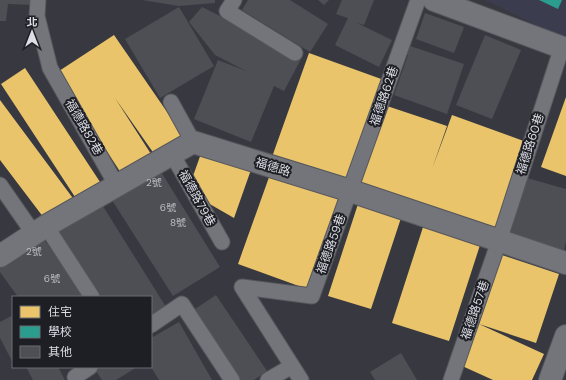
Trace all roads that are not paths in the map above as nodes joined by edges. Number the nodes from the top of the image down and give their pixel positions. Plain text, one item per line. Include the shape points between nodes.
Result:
1 (38, 0) edge
2 (234, 0) edge
3 (418, 0) edge
4 (434, 0) edge
5 (564, 48) edge
6 (295, 53) dead end
7 (171, 102) dead end
8 (193, 142) junction
9 (172, 154) junction
10 (0, 185) edge
11 (118, 186) junction
12 (351, 191) junction
13 (40, 230) junction
14 (499, 241) junction
15 (222, 242) dead end
16 (0, 256) edge
17 (566, 263) edge
18 (91, 296) edge
19 (152, 324) edge
20 (566, 336) edge
21 (292, 366) junction
22 (89, 368) edge
23 (76, 377) dead end
24 (232, 380) edge
25 (268, 380) edge
26 (301, 380) edge
27 (451, 380) edge
28 (550, 380) edge

1 - 11 lane, 福德路82巷 via 37,16 50,68
2 - 6 lane via 226,11
3 - 12 lane, 福德路62巷
4 - 5 street
5 - 14 lane, 福德路60巷
7 - 8 lane
8 - 9 street
8 - 12 street, 福德路
9 - 11 street
9 - 15 lane, 福德路79巷
10 - 13 lane
11 - 13 street
12 - 14 street, 福德路
12 - 21 lane, 福德路59巷 via 312,296 242,287
13 - 16 street
13 - 18 lane
14 - 17 street, 福德路
14 - 27 lane, 福德路57巷
19 - 24 lane via 182,304
20 - 28 street
21 - 25 lane
21 - 26 lane
22 - 23 lane

